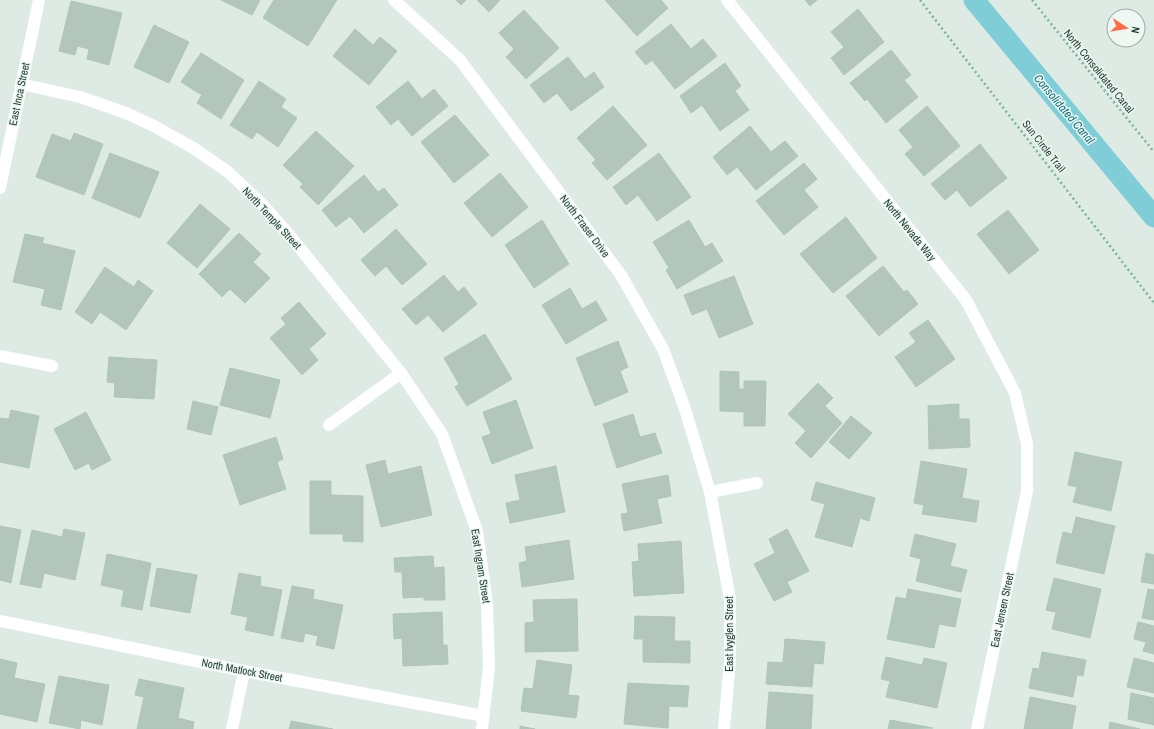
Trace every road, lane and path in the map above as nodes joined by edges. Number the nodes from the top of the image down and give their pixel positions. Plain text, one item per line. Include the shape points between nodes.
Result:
1 (39, 0) edge
2 (394, 0) edge
3 (727, 0) edge
4 (920, 0) edge
5 (1032, 0) edge
6 (22, 84) junction
7 (1154, 152) edge
8 (0, 188) edge
9 (1154, 303) edge
10 (0, 356) edge
11 (52, 366) dead end
12 (402, 373) junction
13 (329, 425) dead end
14 (757, 483) dead end
15 (1027, 491) joint
16 (710, 492) junction
17 (0, 621) edge
18 (244, 671) junction
19 (484, 716) junction
20 (232, 729) edge
21 (482, 729) edge
22 (724, 729) edge
23 (977, 729) edge

1 - 6 street, East Inca Street
2 - 16 street, North Fraser Drive via 460,60 621,275 663,349 685,409
3 - 15 street, North Nevada Way via 966,300 1015,393 1027,444
4 - 9 path, Sun Circle Trail
5 - 7 path, North Consolidated Canal
6 - 8 street, East Inca Street
6 - 12 street, North Temple Street via 80,97 126,113 195,149 228,172 262,204 290,236
10 - 11 street
12 - 13 street
12 - 19 street, East Ingram Street via 442,434 477,531 487,605 489,667
14 - 16 street
15 - 23 street, East Jensen Street
16 - 22 street, East Ivyglen Street via 730,599 730,660
17 - 18 street, North Matlock Street
18 - 19 street, North Matlock Street
18 - 20 street
19 - 21 street, East Ingram Street

